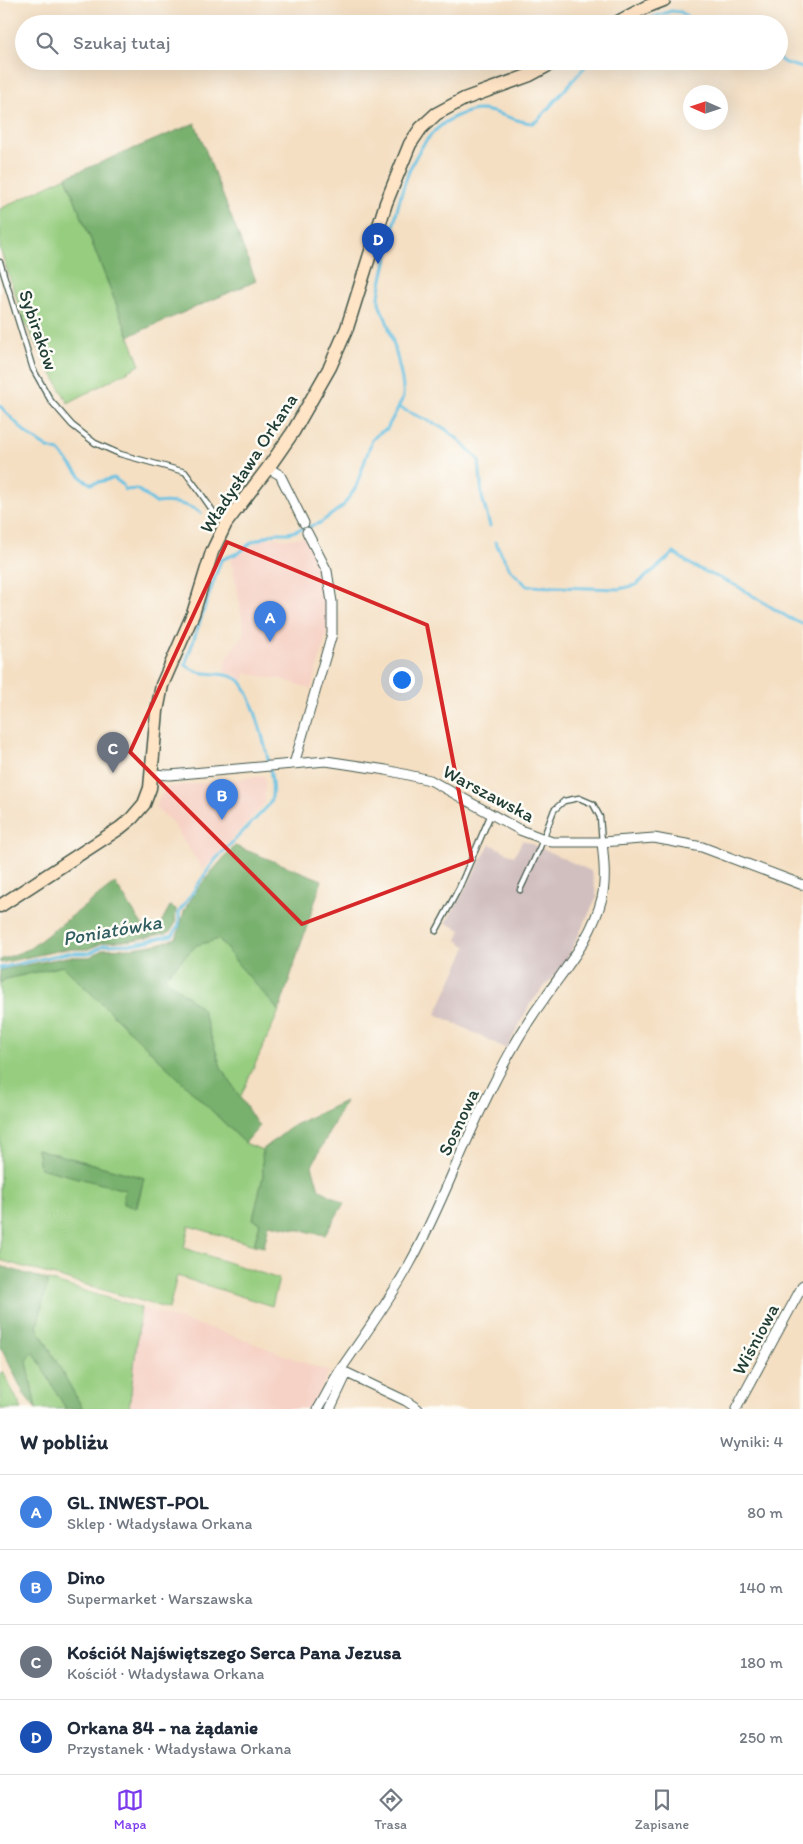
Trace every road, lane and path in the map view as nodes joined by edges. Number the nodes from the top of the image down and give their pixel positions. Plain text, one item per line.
1 (664, 0) edge
2 (630, 15) edge
3 (539, 70) edge
4 (0, 262) edge
5 (268, 468) junction
6 (226, 523) junction
7 (294, 764) junction
8 (152, 774) junction
9 (491, 814) junction
10 (543, 839) junction
11 (602, 842) junction
12 (803, 886) edge
13 (520, 890) dead end
14 (0, 906) edge
15 (436, 931) dead end
16 (803, 1285) edge
17 (343, 1372) junction
18 (318, 1409) edge
19 (330, 1409) edge
20 (418, 1409) edge
21 (736, 1409) edge

1 - 2 street
3 - 5 street, Władysława Orkana
4 - 6 lane, Sybiraków
5 - 6 street, Władysława Orkana
5 - 7 street
6 - 8 street, Władysława Orkana
7 - 8 street, Warszawska
7 - 9 street, Warszawska
8 - 14 street, Władysława Orkana
9 - 10 street, Warszawska
9 - 15 lane
10 - 11 street, Warszawska
10 - 11 lane
10 - 13 lane
11 - 12 street, Warszawska
11 - 17 street, Sosnowa
16 - 21 street, Wiśniowa
17 - 18 street, Sosnowa
17 - 19 street, Sosnowa
17 - 20 street

